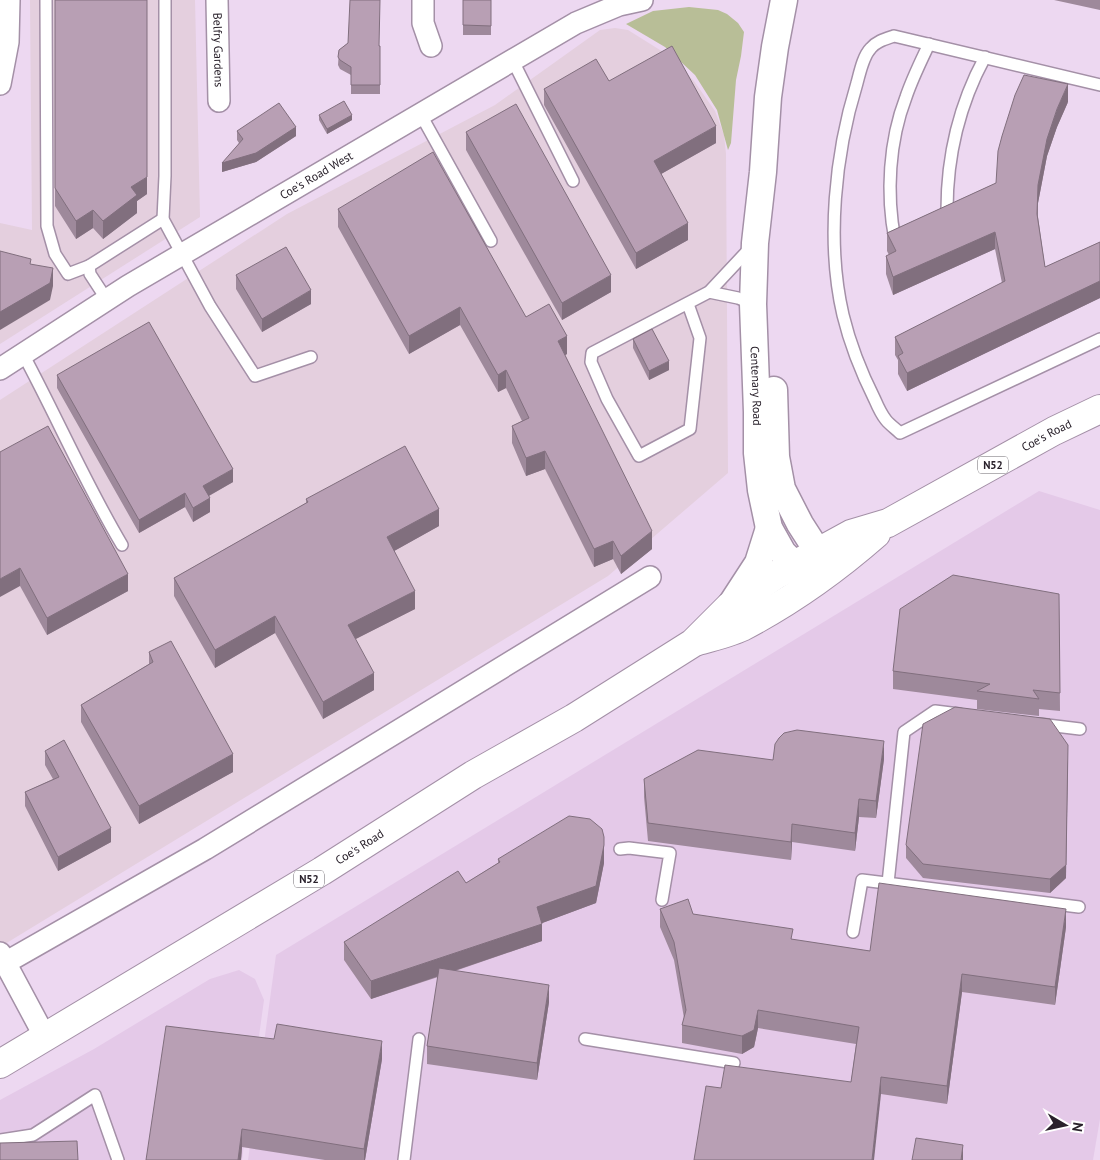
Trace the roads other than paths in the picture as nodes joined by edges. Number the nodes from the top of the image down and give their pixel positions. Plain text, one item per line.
1 (9, 0) edge
2 (46, 0) edge
3 (165, 0) edge
4 (217, 0) edge
5 (423, 0) edge
6 (642, 0) edge
7 (778, 1) edge
8 (929, 44) junction
9 (431, 46) dead end
10 (985, 57) junction
11 (513, 61) junction
12 (0, 84) edge
13 (1100, 85) edge
14 (219, 101) dead end
15 (421, 115) junction
16 (763, 172) junction
17 (573, 181) dead end
18 (947, 210) edge
19 (163, 219) junction
20 (895, 240) edge
21 (491, 241) dead end
22 (755, 243) junction
23 (183, 254) junction
24 (89, 266) junction
25 (709, 292) junction
26 (107, 300) junction
27 (688, 304) junction
28 (753, 304) junction
29 (1100, 340) edge
30 (23, 354) junction
31 (311, 357) dead end
32 (0, 369) edge
33 (1100, 409) edge
34 (769, 528) junction
35 (122, 545) dead end
36 (813, 569) junction
37 (650, 577) dead end
38 (730, 606) junction
39 (693, 643) junction
40 (974, 716) edge
41 (1032, 723) edge
42 (1080, 729) dead end
43 (620, 849) dead end
44 (888, 883) junction
45 (662, 900) dead end
46 (1079, 907) dead end
47 (853, 932) dead end
48 (3, 958) edge
49 (45, 1037) junction
50 (418, 1039) dead end
51 (585, 1039) dead end
52 (734, 1063) dead end
53 (0, 1064) edge
54 (0, 1140) edge
55 (118, 1160) edge
56 (404, 1160) edge

1 - 12 street
2 - 24 lane
3 - 19 lane
4 - 14 street, Belfry Gardens
5 - 9 street
6 - 11 street, Coe's Road West
7 - 16 street, Centenary Road
8 - 10 lane
8 - 20 lane
8 - 29 lane
10 - 13 lane
10 - 18 lane
11 - 15 street, Coe's Road West
11 - 17 lane
15 - 21 lane
15 - 23 street, Coe's Road West
16 - 22 street, Centenary Road
16 - 36 street, Centenary Road
19 - 23 lane
19 - 24 lane
22 - 25 lane
22 - 28 street, Centenary Road
23 - 26 street, Coe's Road West
23 - 31 lane
24 - 26 lane
25 - 27 lane
25 - 28 lane
26 - 30 street, Coe's Road West
27 - 27 lane
28 - 34 street, Centenary Road
30 - 32 street, Coe's Road West
30 - 35 lane
33 - 36 main road, Coe's Road / N52
34 - 36 street, Centenary Road
34 - 38 street
36 - 38 main road, Coe's Road / N52
36 - 39 main road, Coe's Road / N52
37 - 48 street
38 - 39 main road, Coe's Road / N52
39 - 49 main road, Coe's Road / N52
40 - 44 lane
41 - 42 lane
43 - 45 lane
44 - 46 lane
44 - 47 lane
48 - 49 street
49 - 53 main road, Coe's Road / N52
50 - 56 lane
51 - 52 lane
54 - 55 lane

